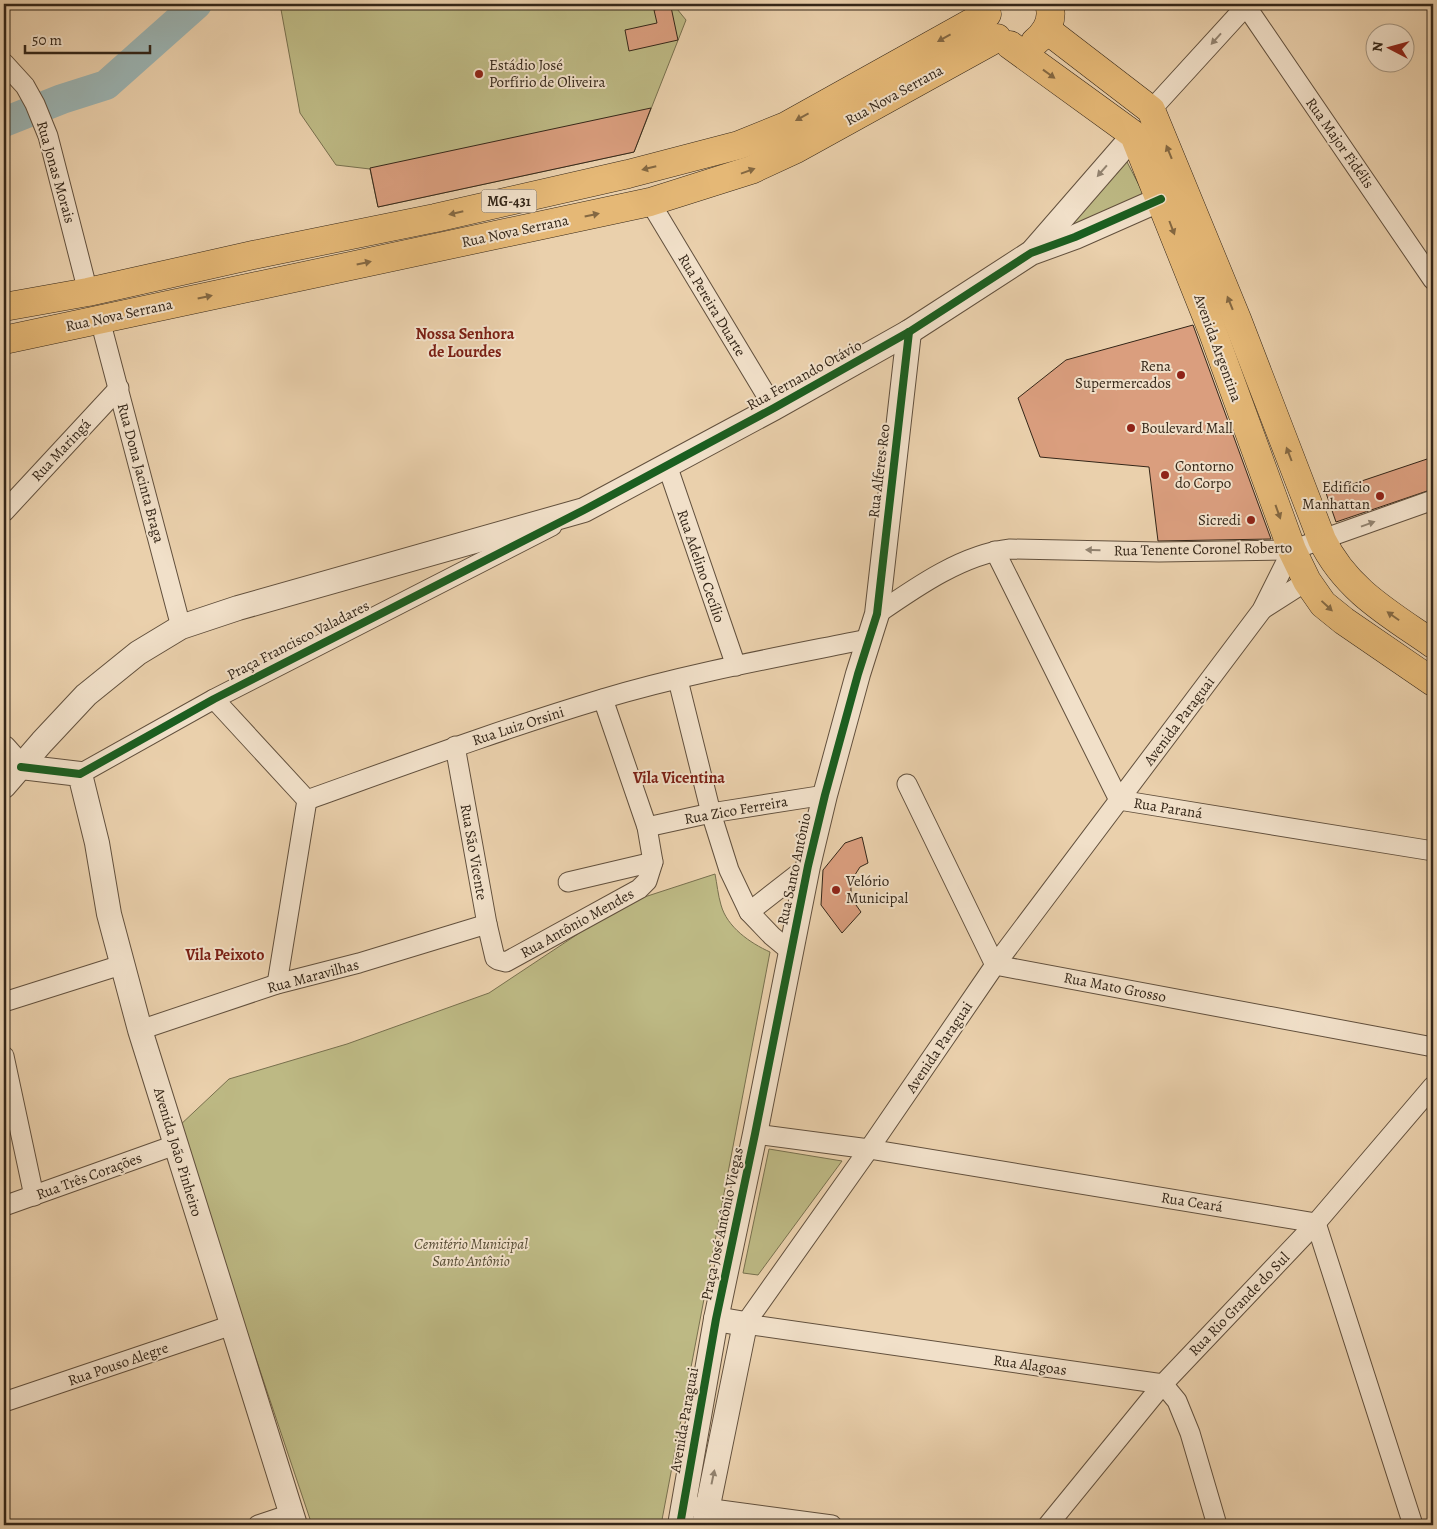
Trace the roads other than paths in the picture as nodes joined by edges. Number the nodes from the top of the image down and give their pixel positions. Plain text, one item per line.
1 (1248, 5) edge
2 (1048, 17) edge
3 (996, 25) edge
4 (4, 63) edge
5 (1151, 110) junction
6 (1134, 135) junction
7 (1161, 199) junction
8 (650, 202) junction
9 (1031, 254) junction
10 (1433, 280) edge
11 (88, 292) junction
12 (4, 307) edge
13 (100, 320) junction
14 (909, 332) junction
15 (4, 340) edge
16 (119, 388) junction
17 (774, 408) junction
18 (667, 465) junction
19 (1433, 500) edge
20 (584, 510) junction
21 (4, 512) edge
22 (1322, 540) junction
23 (1292, 550) junction
24 (995, 551) junction
25 (1307, 581) junction
26 (1262, 610) junction
27 (878, 614) junction
28 (181, 627) junction
29 (868, 639) junction
30 (1433, 644) edge
31 (736, 666) junction
32 (678, 680) junction
33 (1433, 682) edge
34 (214, 698) junction
35 (603, 699) junction
36 (455, 746) junction
37 (4, 748) edge
38 (21, 767) junction
39 (80, 774) junction
40 (907, 784) dead end
41 (4, 786) edge
42 (825, 795) junction
43 (307, 800) junction
44 (1119, 800) junction
45 (711, 813) junction
46 (647, 827) junction
47 (1433, 851) edge
48 (653, 862) junction
49 (808, 866) junction
50 (568, 882) dead end
51 (749, 912) junction
52 (486, 924) junction
53 (790, 951) junction
54 (495, 958) joint
55 (121, 965) junction
56 (994, 965) junction
57 (278, 984) junction
58 (4, 1002) edge
59 (140, 1030) junction
60 (1433, 1047) edge
61 (4, 1056) edge
62 (1433, 1086) edge
63 (755, 1134) junction
64 (175, 1145) junction
65 (869, 1150) junction
66 (34, 1196) junction
67 (4, 1206) edge
68 (1316, 1223) junction
69 (716, 1319) junction
70 (745, 1324) junction
71 (232, 1325) junction
72 (1163, 1384) junction
73 (4, 1402) edge
74 (682, 1515) edge
75 (705, 1516) edge
76 (293, 1520) edge
77 (258, 1525) edge
78 (828, 1525) edge
79 (832, 1525) edge
80 (1048, 1525) edge
81 (1217, 1525) edge
82 (1413, 1525) edge

1 -> 5 street
1 - 10 street, Rua Major Fidélis
2 - 3 main road
2 - 5 main road
3 -> 6 main road
8 -> 3 main road, Rua Nova Serrana
3 -> 11 main road, Rua Nova Serrana / MG-431
4 - 11 street, Rua Jonas Morais
22 -> 5 main road, Avenida Argentina
6 - 7 main road, Avenida Argentina
6 -> 9 street
7 - 9 street
7 -> 23 main road, Avenida Argentina
13 -> 8 main road, Rua Nova Serrana
8 - 17 street, Rua Pereira Duarte
9 - 14 street, Rua Fernando Otávio
11 - 12 main road, Rua Nova Serrana / MG-431
13 - 15 main road, Rua Nova Serrana
13 - 16 street, Rua Dona Jacinta Braga
14 - 17 street, Rua Fernando Otávio
14 - 27 street, Rua Alferes Reo
16 - 21 street, Rua Maringá
16 - 28 street, Rua Dona Jacinta Braga
17 - 18 street, Rua Fernando Otávio
18 - 20 street, Rua Fernando Otávio
18 - 31 street, Rua Adelino Cecílio
22 -> 19 street, Rua Tenente Coronel Roberto
20 - 28 street
20 - 34 street, Praça Francisco Valadares
22 - 23 street, Rua Tenente Coronel Roberto
30 -> 22 main road, Avenida Argentina
23 -> 24 street, Rua Tenente Coronel Roberto
23 - 25 main road, Avenida Argentina
23 - 26 street, Avenida Paraguai
24 - 27 street
24 - 44 street, Rua Paraná
25 - 26 street, Avenida Paraguai
25 -> 33 main road, Avenida Argentina
26 - 44 street, Avenida Paraguai
27 - 29 street, Rua Santo Antônio
28 - 38 street
29 - 31 street, Rua Luiz Orsini
29 - 42 street, Rua Santo Antônio
31 - 32 street, Rua Luiz Orsini
32 - 35 street, Rua Luiz Orsini
32 - 45 street
34 - 39 street, Praça Francisco Valadares
34 - 43 street
35 - 36 street, Rua Luiz Orsini
35 - 46 street
36 - 43 street, Rua Luiz Orsini
36 - 52 street, Rua São Vicente
37 - 38 street
38 - 39 street
38 - 41 street
39 - 55 street, Avenida João Pinheiro
40 - 56 street
42 - 45 street, Rua Zico Ferreira
42 - 49 street, Rua Santo Antônio
43 - 57 street
44 - 47 street, Rua Paraná
44 - 56 street, Avenida Paraguai
45 - 46 street, Rua Zico Ferreira
45 - 51 street
46 - 48 street
48 - 50 street
48 - 54 street, Rua Antônio Mendes
49 - 51 street
49 - 53 street, Rua Santo Antônio
51 - 53 street
52 - 54 street, Rua São Vicente
52 - 57 street, Rua Maravilhas
53 - 63 street, Rua Santo Antônio
55 - 58 street
55 - 59 street, Avenida João Pinheiro
56 - 60 street, Rua Mato Grosso
56 - 65 street, Avenida Paraguai
57 - 59 street, Rua Maravilhas
59 - 64 street, Avenida João Pinheiro
61 - 66 street
62 - 68 street, Rua Rio Grande do Sul
63 - 65 street, Rua Ceará
63 - 69 street, Praça José Antônio Viegas
64 - 66 street, Rua Três Corações
64 - 71 street, Avenida João Pinheiro
65 - 68 street, Rua Ceará
65 - 70 street, Avenida Paraguai
66 - 67 street, Rua Três Corações
68 - 72 street, Rua Rio Grande do Sul
68 - 82 street
69 - 70 street, Praça José Antônio Viegas
69 - 74 street, Avenida Paraguai
70 - 72 street, Rua Alagoas
75 -> 70 street, Avenida Paraguai
71 - 73 street, Rua Pouso Alegre
71 - 76 street, Avenida João Pinheiro
72 - 80 street, Rua Rio Grande do Sul
72 - 81 street
74 - 75 street
75 - 78 street
76 - 77 street
78 - 79 street

